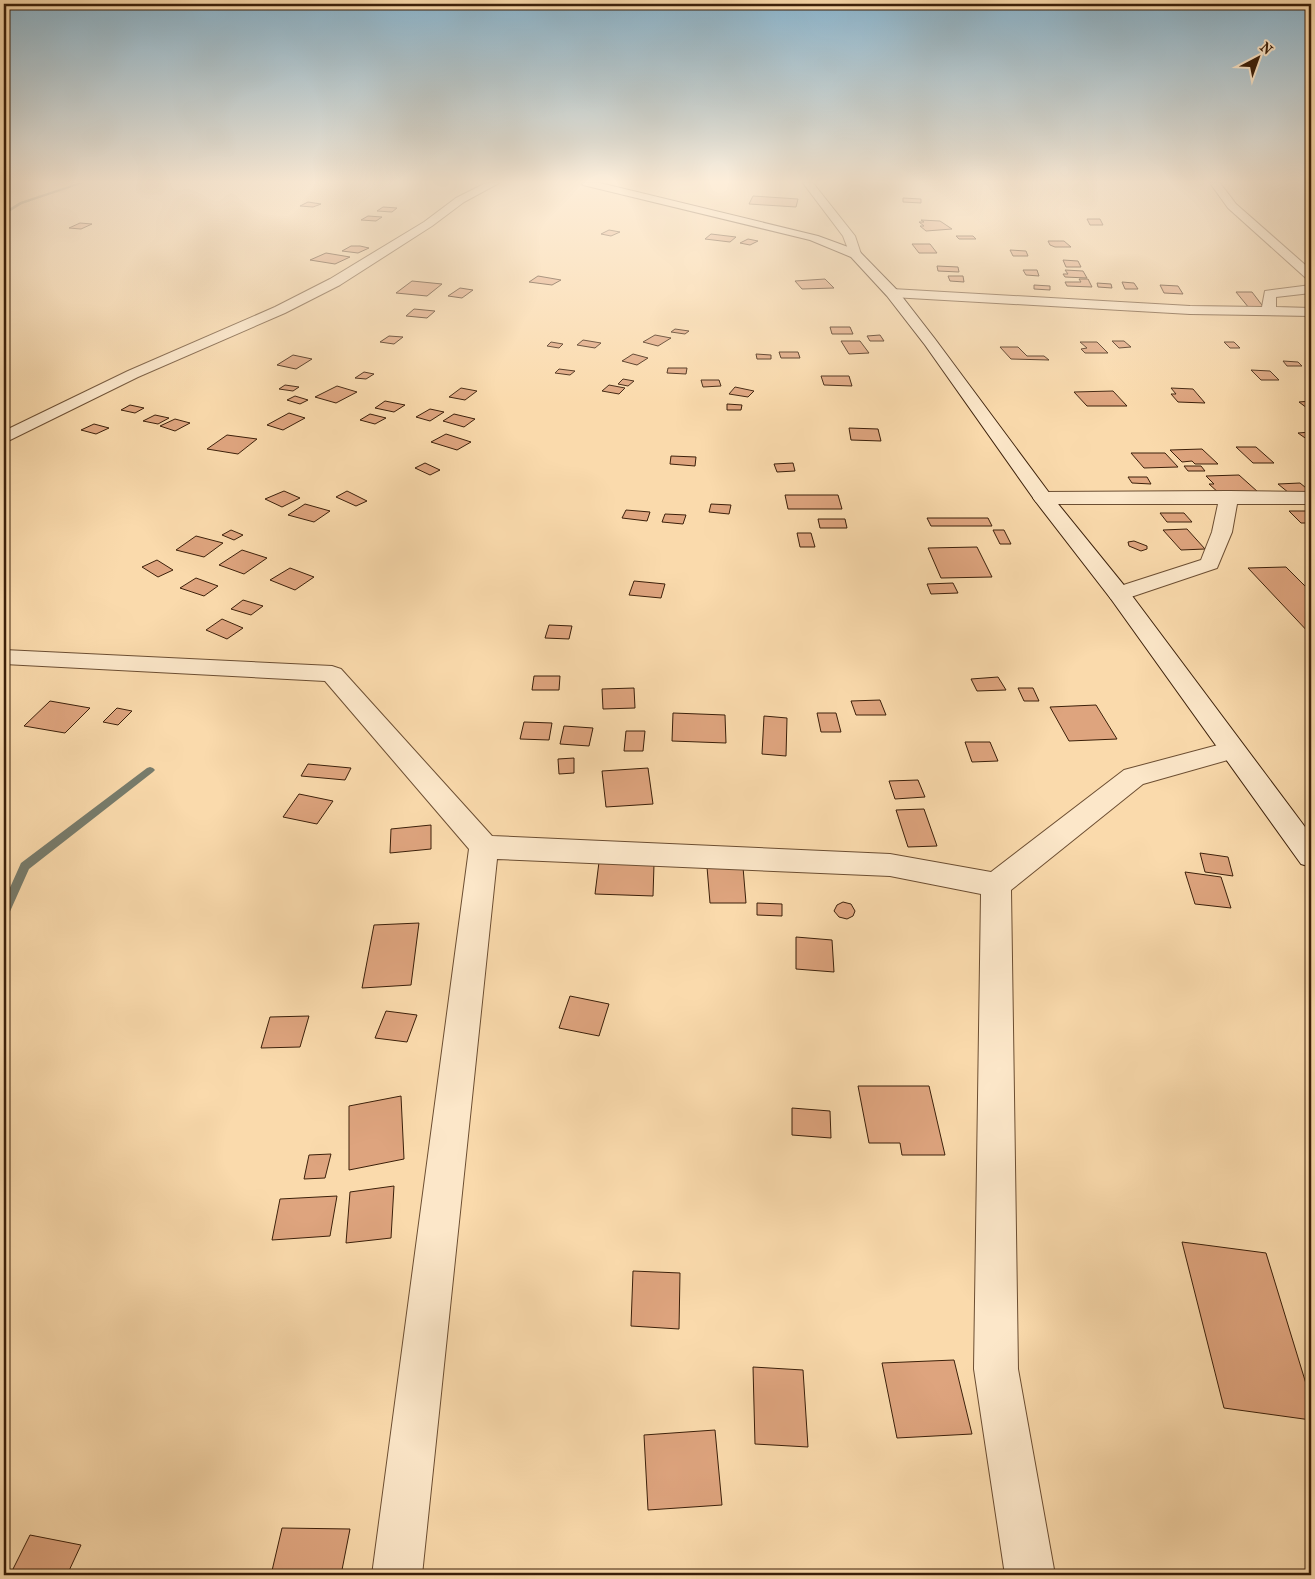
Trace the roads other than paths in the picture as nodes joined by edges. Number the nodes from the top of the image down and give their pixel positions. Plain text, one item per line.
1 (376, 257) edge
2 (858, 257) edge
3 (1285, 257) edge
4 (1311, 282) edge
5 (892, 293) junction
6 (1269, 311) junction
7 (1311, 312) edge
8 (4, 438) edge
9 (1229, 497) junction
10 (1043, 498) junction
11 (1311, 498) edge
12 (1118, 594) junction
13 (4, 657) edge
14 (1233, 750) junction
15 (484, 848) junction
16 (1311, 856) edge
17 (996, 885) junction
18 (397, 1575) edge
19 (1030, 1575) edge

1 - 8 street
2 - 5 street
3 - 4 street
4 - 6 street
5 - 6 street
5 - 10 street
6 - 7 street
9 - 10 street
9 - 11 street
9 - 12 street
10 - 12 street
12 - 14 street
13 - 15 street
14 - 16 street
14 - 17 street
15 - 17 street
15 - 18 street
17 - 19 street

